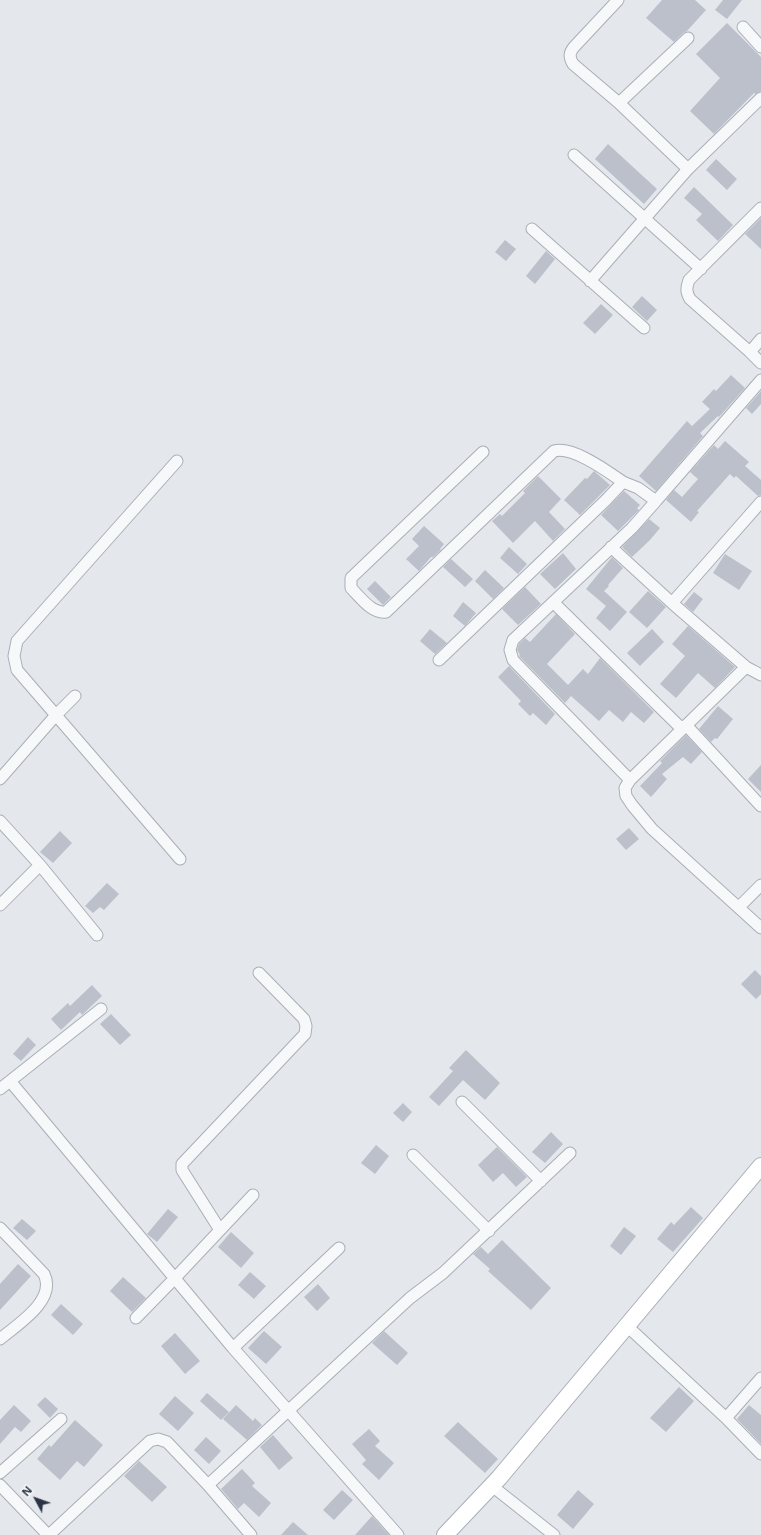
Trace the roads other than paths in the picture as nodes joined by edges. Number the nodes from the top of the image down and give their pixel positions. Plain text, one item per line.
1 (618, 0) edge
2 (743, 27) dead end
3 (688, 38) dead end
4 (761, 47) edge
5 (761, 98) edge
6 (619, 103) junction
7 (574, 155) dead end
8 (688, 169) junction
9 (761, 208) edge
10 (645, 219) junction
11 (532, 229) dead end
12 (701, 269) junction
13 (590, 281) junction
14 (644, 328) dead end
15 (761, 340) edge
16 (750, 352) junction
17 (761, 363) edge
18 (761, 380) edge
19 (483, 452) dead end
20 (177, 461) dead end
21 (623, 482) junction
22 (656, 501) junction
23 (761, 502) edge
24 (611, 547) junction
25 (553, 602) junction
26 (672, 603) junction
27 (439, 660) dead end
28 (746, 667) junction
29 (761, 675) edge
30 (75, 696) dead end
31 (56, 715) junction
32 (684, 727) junction
33 (0, 779) edge
34 (630, 780) junction
35 (761, 806) edge
36 (0, 821) edge
37 (180, 859) dead end
38 (40, 865) junction
39 (761, 885) edge
40 (0, 905) edge
41 (739, 907) junction
42 (761, 928) edge
43 (97, 935) dead end
44 (259, 973) dead end
45 (101, 1010) dead end
46 (10, 1081) junction
47 (0, 1089) edge
48 (462, 1102) dead end
49 (570, 1153) dead end
50 (413, 1155) dead end
51 (760, 1168) edge
52 (541, 1181) junction
53 (253, 1195) dead end
54 (0, 1228) edge
55 (220, 1230) junction
56 (489, 1231) junction
57 (339, 1248) dead end
58 (175, 1278) junction
59 (136, 1318) dead end
60 (628, 1326) junction
61 (0, 1339) edge
62 (234, 1348) junction
63 (761, 1378) edge
64 (288, 1411) junction
65 (726, 1418) junction
66 (61, 1419) dead end
67 (761, 1454) edge
68 (0, 1473) edge
69 (0, 1485) edge
70 (208, 1485) junction
71 (492, 1486) junction
72 (48, 1535) edge
73 (251, 1535) edge
74 (398, 1535) edge
75 (445, 1535) edge
76 (554, 1535) edge

1 - 6 street
2 - 4 street
3 - 6 street
5 - 8 street
6 - 8 street
7 - 10 street
8 - 10 street
9 - 12 street
10 - 12 street
10 - 13 street
11 - 13 street
12 - 16 street
13 - 14 street
15 - 16 street
16 - 17 street
18 - 22 street
19 - 21 street
20 - 31 street
21 - 22 street
21 - 27 street
22 - 24 street
23 - 26 street
24 - 25 street
24 - 26 street
25 - 32 street
25 - 34 street
26 - 28 street
28 - 29 street
28 - 32 street
30 - 31 street
31 - 33 street
31 - 37 street
32 - 34 street
32 - 35 street
34 - 41 street
36 - 38 street
38 - 40 street
38 - 43 street
39 - 41 street
41 - 42 street
44 - 55 street
45 - 46 street
46 - 47 street
46 - 58 street
48 - 52 street
49 - 52 street
50 - 56 street
51 - 60 main road
52 - 56 street
53 - 55 street
54 - 61 street
55 - 58 street
56 - 64 street
57 - 62 street
58 - 59 street
58 - 62 street
60 - 65 street
60 - 71 main road
62 - 64 street
63 - 65 street
64 - 70 street
64 - 74 street
65 - 67 street
66 - 68 street
69 - 72 street
70 - 72 street
70 - 73 street
71 - 75 main road
71 - 76 street

